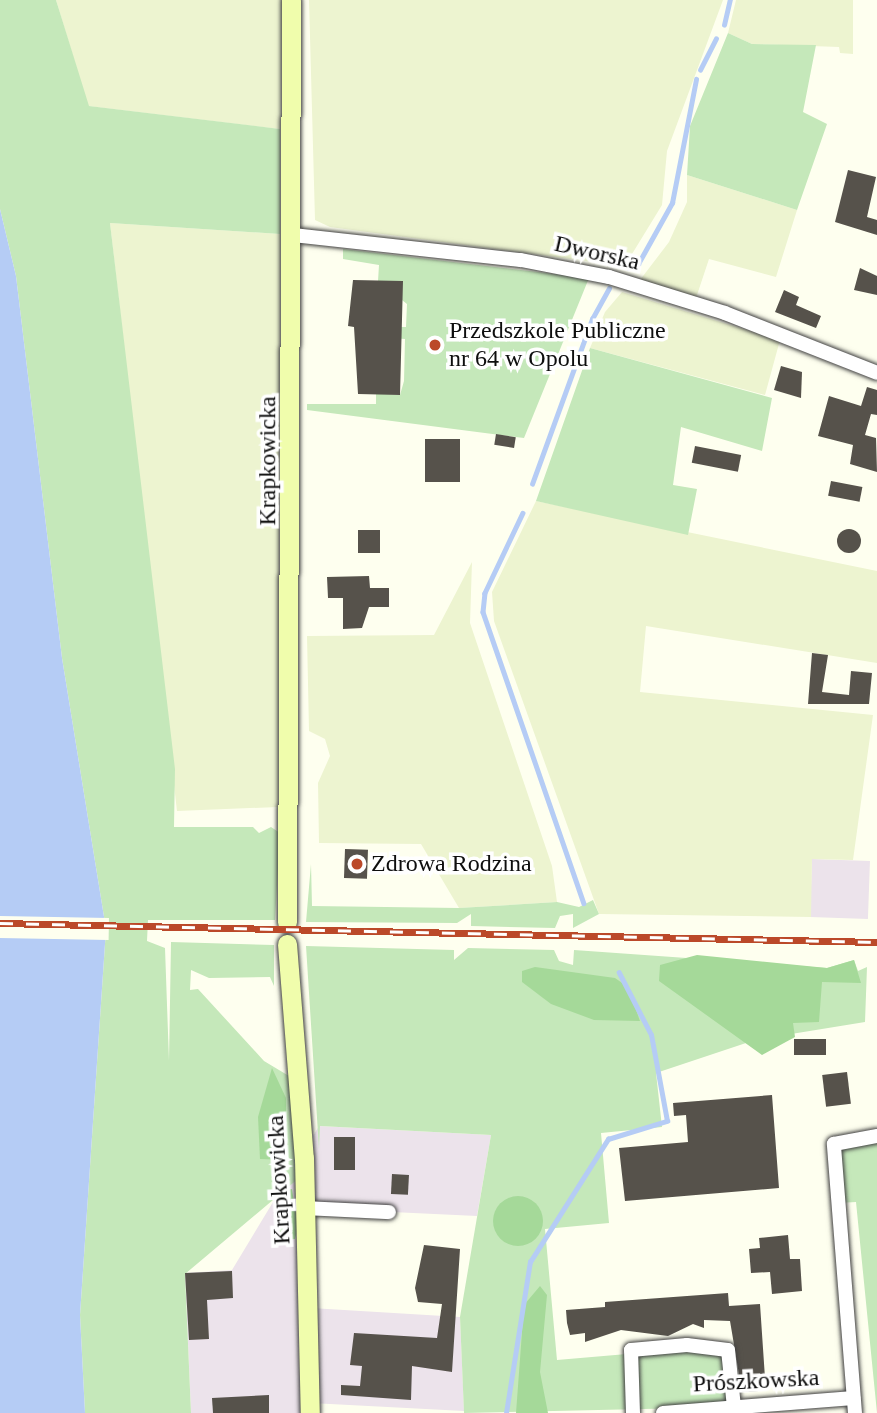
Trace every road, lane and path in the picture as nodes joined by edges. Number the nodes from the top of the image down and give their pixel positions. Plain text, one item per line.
1 (291, 0) edge
2 (293, 235) junction
3 (877, 373) edge
4 (287, 922) dead end
5 (287, 944) dead end
6 (877, 1136) edge
7 (306, 1208) junction
8 (389, 1212) dead end
9 (853, 1398) junction
10 (734, 1407) junction
11 (310, 1413) edge
12 (633, 1413) edge
13 (663, 1413) edge
14 (855, 1413) edge

1 - 2 street, Krapkowicka
2 - 3 street, Dworska
2 - 4 street, Krapkowicka
5 - 7 street, Krapkowicka
6 - 9 street
7 - 8 street
7 - 11 street, Krapkowicka
9 - 10 street, Prószkowska
9 - 14 street
10 - 12 street
10 - 13 street, Prószkowska

